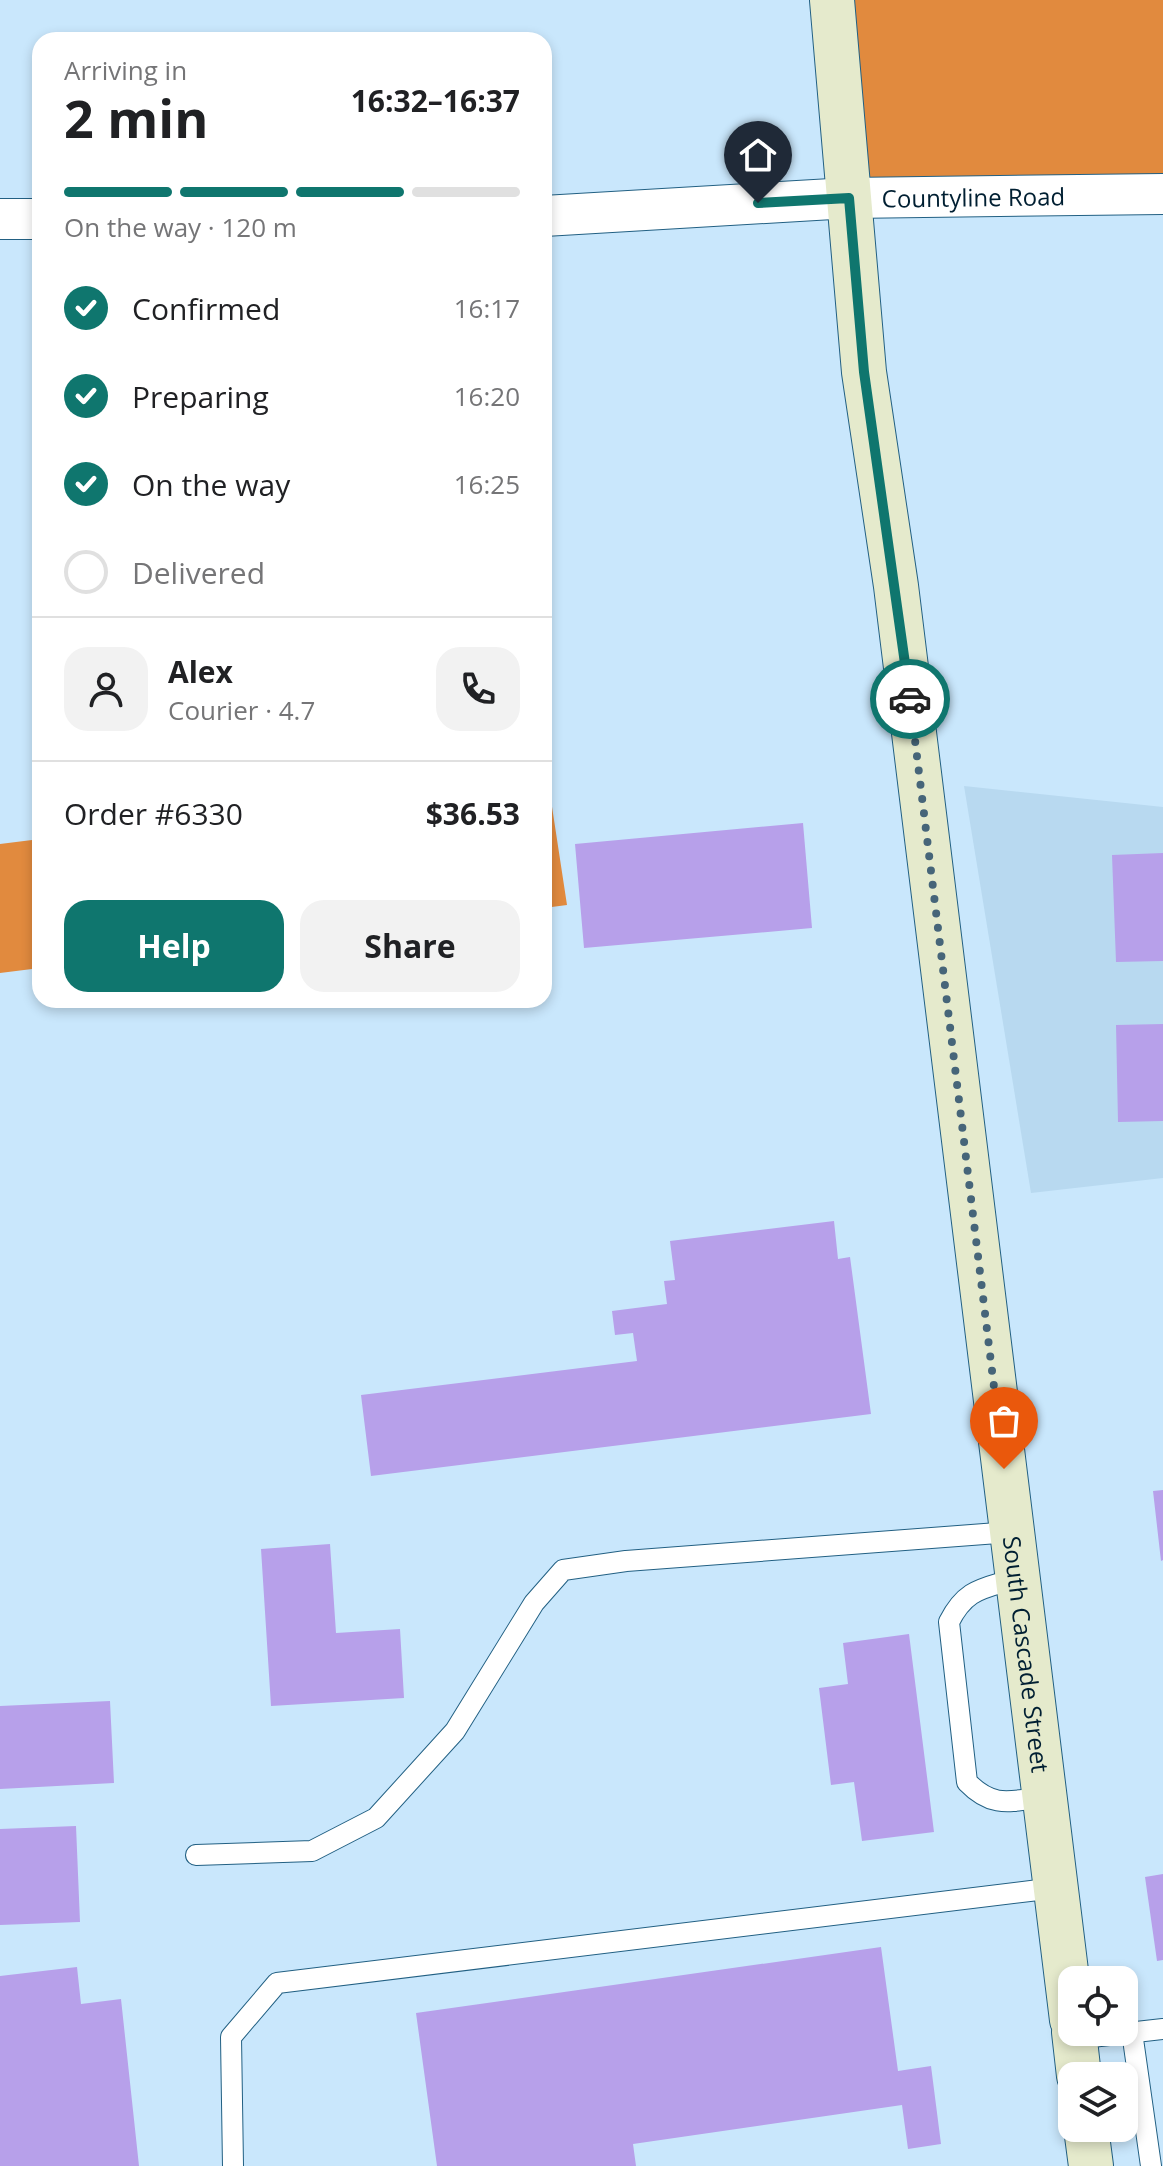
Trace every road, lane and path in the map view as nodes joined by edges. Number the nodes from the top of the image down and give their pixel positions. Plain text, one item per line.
1 (832, 0) edge
2 (1163, 194) edge
3 (849, 198) junction
4 (552, 216) edge
5 (0, 219) edge
6 (32, 219) edge
7 (1011, 1532) junction
8 (1017, 1578) junction
9 (1044, 1797) junction
10 (196, 1855) dead end
11 (1055, 1888) junction
12 (1065, 1966) edge
13 (1163, 2029) edge
14 (1138, 2031) edge
15 (1134, 2046) edge
16 (1088, 2142) edge
17 (233, 2166) edge
18 (1091, 2166) edge
19 (1151, 2166) edge

1 - 3 street, South Cascade Street
2 - 3 street, Countyline Road
3 - 4 street, Countyline Road
3 - 7 street, South Cascade Street
5 - 6 street
7 - 8 street, South Cascade Street
7 - 10 lane
8 - 9 street, South Cascade Street
8 - 9 lane
9 - 11 street, South Cascade Street
11 - 12 street, South Cascade Street
11 - 17 lane
13 - 14 lane
15 - 19 lane
16 - 18 street

